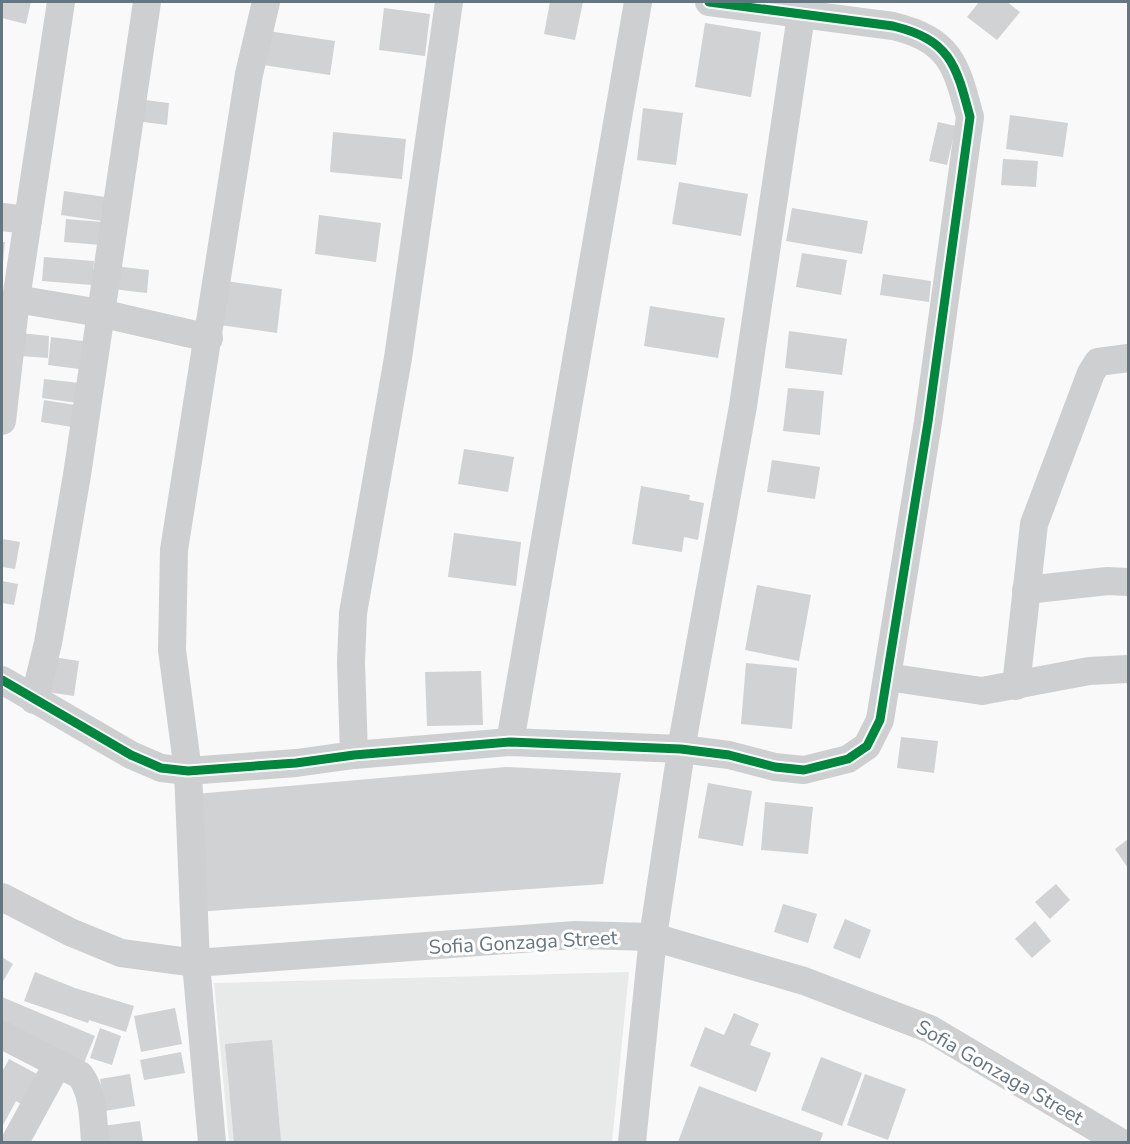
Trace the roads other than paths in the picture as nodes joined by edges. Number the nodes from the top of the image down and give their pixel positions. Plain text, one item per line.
1 (61, 2) edge
2 (147, 2) edge
3 (266, 2) edge
4 (449, 2) edge
5 (638, 2) edge
6 (709, 2) edge
7 (801, 8) edge
8 (15, 219) edge
9 (16, 299) junction
10 (100, 313) junction
11 (208, 338) junction
12 (7, 340) edge
13 (1128, 358) edge
14 (2, 421) edge
15 (1128, 582) edge
16 (1026, 590) junction
17 (1128, 669) edge
18 (888, 677) junction
19 (2, 680) edge
20 (1016, 686) junction
21 (34, 700) junction
22 (510, 742) junction
23 (681, 749) junction
24 (354, 755) junction
25 (188, 771) junction
26 (2, 897) edge
27 (653, 937) junction
28 (196, 963) junction
29 (2, 1035) edge
30 (69, 1069) junction
31 (15, 1143) edge
32 (94, 1143) edge
33 (212, 1143) edge
34 (632, 1143) edge
35 (1120, 1143) edge

1 - 8 street
2 - 10 street
3 - 11 street
4 - 24 street
5 - 22 street
6 - 7 street
7 - 18 street
7 - 23 street
8 - 9 street
9 - 10 street
9 - 12 street
10 - 11 street
10 - 21 street
11 - 25 street
12 - 14 street
13 - 16 street
15 - 16 street
16 - 20 street
17 - 20 street
18 - 20 street
18 - 23 street
19 - 21 street
21 - 25 street
22 - 23 street
22 - 24 street
23 - 27 street
24 - 25 street
25 - 28 street
26 - 28 street, Sofia Gonzaga Street
27 - 28 street, Sofia Gonzaga Street
27 - 34 street
27 - 35 street, Sofia Gonzaga Street
28 - 33 street
29 - 30 street
30 - 31 street
30 - 32 street

